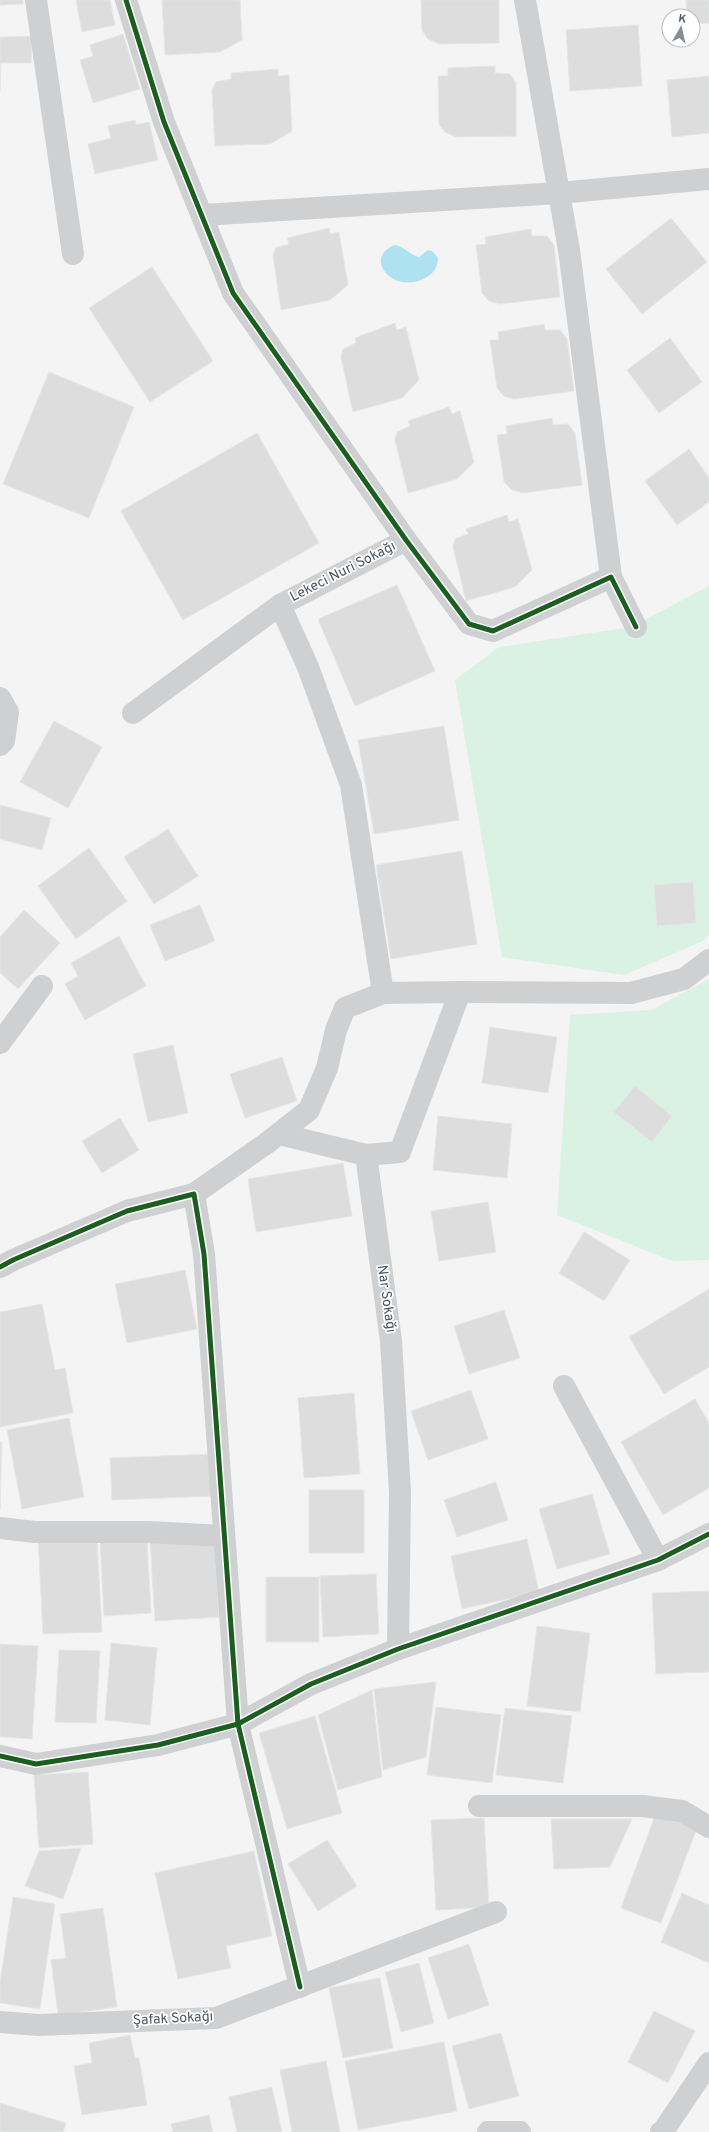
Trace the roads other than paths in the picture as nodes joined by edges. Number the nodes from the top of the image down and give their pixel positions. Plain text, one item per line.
1 (36, 0) edge
2 (126, 0) edge
3 (525, 0) edge
4 (709, 179) edge
5 (559, 194) junction
6 (202, 215) junction
7 (73, 254) dead end
8 (406, 540) junction
9 (611, 578) junction
10 (280, 605) junction
11 (636, 627) dead end
12 (0, 698) edge
13 (133, 713) dead end
14 (0, 745) edge
15 (709, 960) edge
16 (42, 986) dead end
17 (460, 992) junction
18 (383, 993) junction
19 (0, 1043) edge
20 (279, 1134) junction
21 (366, 1155) junction
22 (194, 1194) junction
23 (0, 1268) edge
24 (564, 1386) dead end
25 (0, 1528) edge
26 (709, 1534) edge
27 (224, 1536) junction
28 (658, 1560) junction
29 (398, 1649) junction
30 (238, 1724) junction
31 (0, 1756) edge
32 (479, 1806) dead end
33 (709, 1826) edge
34 (496, 1912) dead end
35 (300, 1987) junction
36 (0, 2022) edge
37 (709, 2063) edge
38 (488, 2132) edge
39 (520, 2132) edge
40 (661, 2132) edge

1 - 7 street
2 - 6 street
3 - 5 street
4 - 5 street
5 - 6 street
5 - 9 street
6 - 8 street
8 - 9 street
8 - 10 street, Lekeci Nuri Sokağı
9 - 11 street
10 - 13 street, Lekeci Nuri Sokağı
10 - 18 street
12 - 14 street
15 - 17 street
16 - 19 street
17 - 18 street
17 - 21 street
18 - 20 street
20 - 21 street
20 - 22 street
21 - 29 street, Nar Sokağı
22 - 23 street
22 - 27 street
24 - 28 street
25 - 27 street
26 - 28 street
27 - 30 street
28 - 29 street
29 - 30 street
30 - 31 street
30 - 35 street
32 - 33 street
34 - 35 street, Şafak Sokağı
35 - 36 street, Şafak Sokağı
37 - 40 street
38 - 39 street

